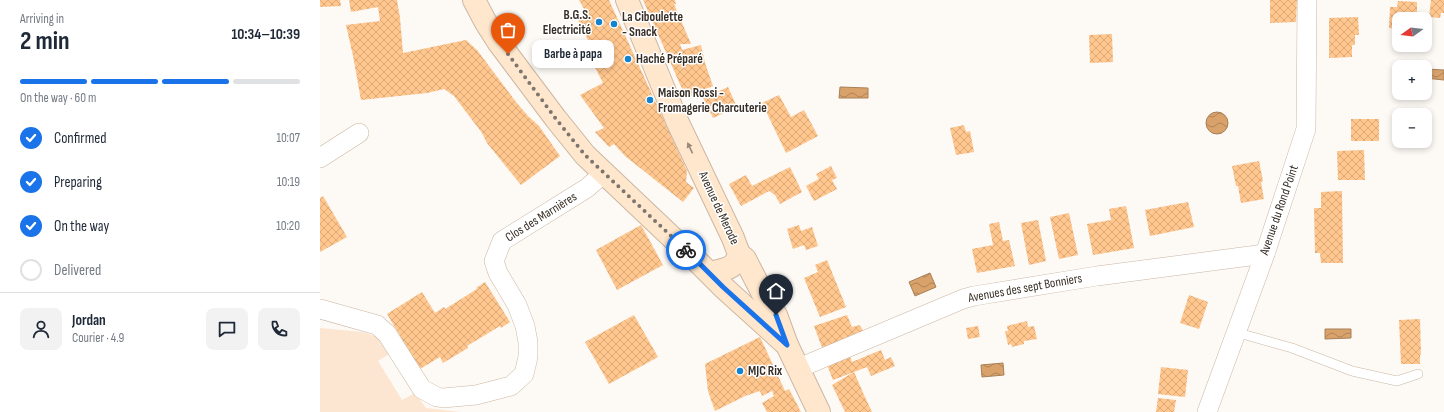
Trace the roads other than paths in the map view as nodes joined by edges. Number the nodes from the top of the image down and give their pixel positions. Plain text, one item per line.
1 (474, 0) edge
2 (626, 0) edge
3 (1307, 0) edge
4 (359, 133) dead end
5 (320, 158) edge
6 (604, 173) junction
7 (739, 254) junction
8 (1265, 254) junction
9 (710, 273) junction
10 (320, 308) edge
11 (1235, 332) junction
12 (787, 345) junction
13 (799, 368) junction
14 (1418, 374) dead end
15 (819, 412) edge
16 (1207, 412) edge

1 - 6 street
7 -> 2 street, Avenue de Merode
3 - 8 street, Avenue du Rond Point
4 - 5 street
6 - 9 street
6 - 10 street, Clos des Marnières
7 - 9 street
7 - 12 street, Avenue de Merode
8 - 11 street, Avenue du Rond Point
8 - 13 street, Avenues des sept Bonniers
9 - 12 street
11 - 14 lane
11 - 16 street, Avenue du Rond Point
12 - 13 street, Avenue de Merode
13 - 15 street, Avenue de Merode

